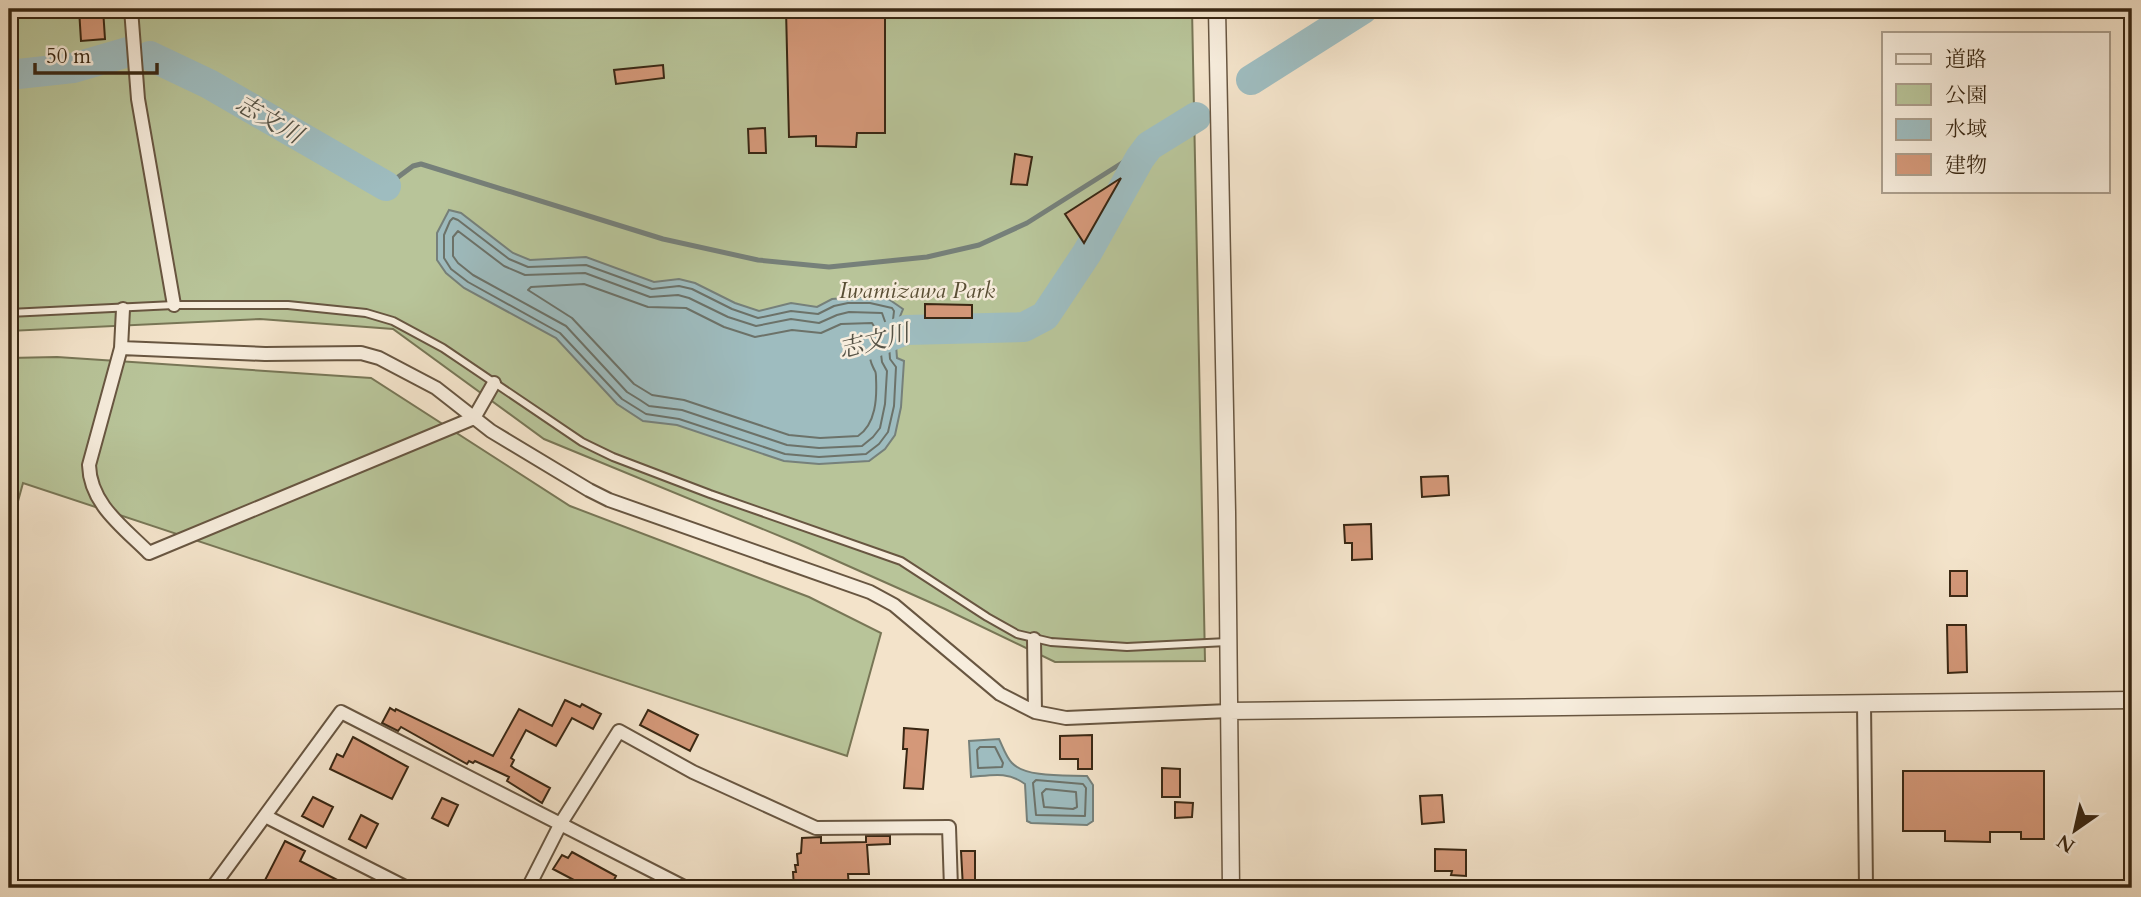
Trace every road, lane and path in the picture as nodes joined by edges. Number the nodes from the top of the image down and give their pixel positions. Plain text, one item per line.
1 (131, 9) edge
2 (1217, 9) edge
3 (174, 305) junction
4 (123, 309) junction
5 (9, 313) edge
6 (121, 348) junction
7 (494, 383) junction
8 (474, 418) junction
9 (1034, 639) junction
10 (1229, 642) junction
11 (2132, 700) edge
12 (1864, 703) junction
13 (1229, 711) junction
14 (1035, 712) junction
15 (265, 816) junction
16 (561, 822) junction
17 (212, 888) edge
18 (407, 888) edge
19 (528, 888) edge
20 (687, 888) edge
21 (951, 888) edge
22 (1231, 888) edge
23 (1866, 888) edge

1 - 3 street
2 - 10 street
3 - 4 lane
3 - 7 lane
4 - 5 lane
4 - 6 street
6 - 8 street
6 - 8 street
7 - 8 street
7 - 9 lane
8 - 14 street
9 - 10 lane
9 - 14 street
10 - 13 street
11 - 12 street
12 - 13 street
12 - 23 street
13 - 14 street
13 - 22 street
15 - 16 street
15 - 17 street
15 - 18 street
16 - 19 street
16 - 20 street
16 - 21 street

